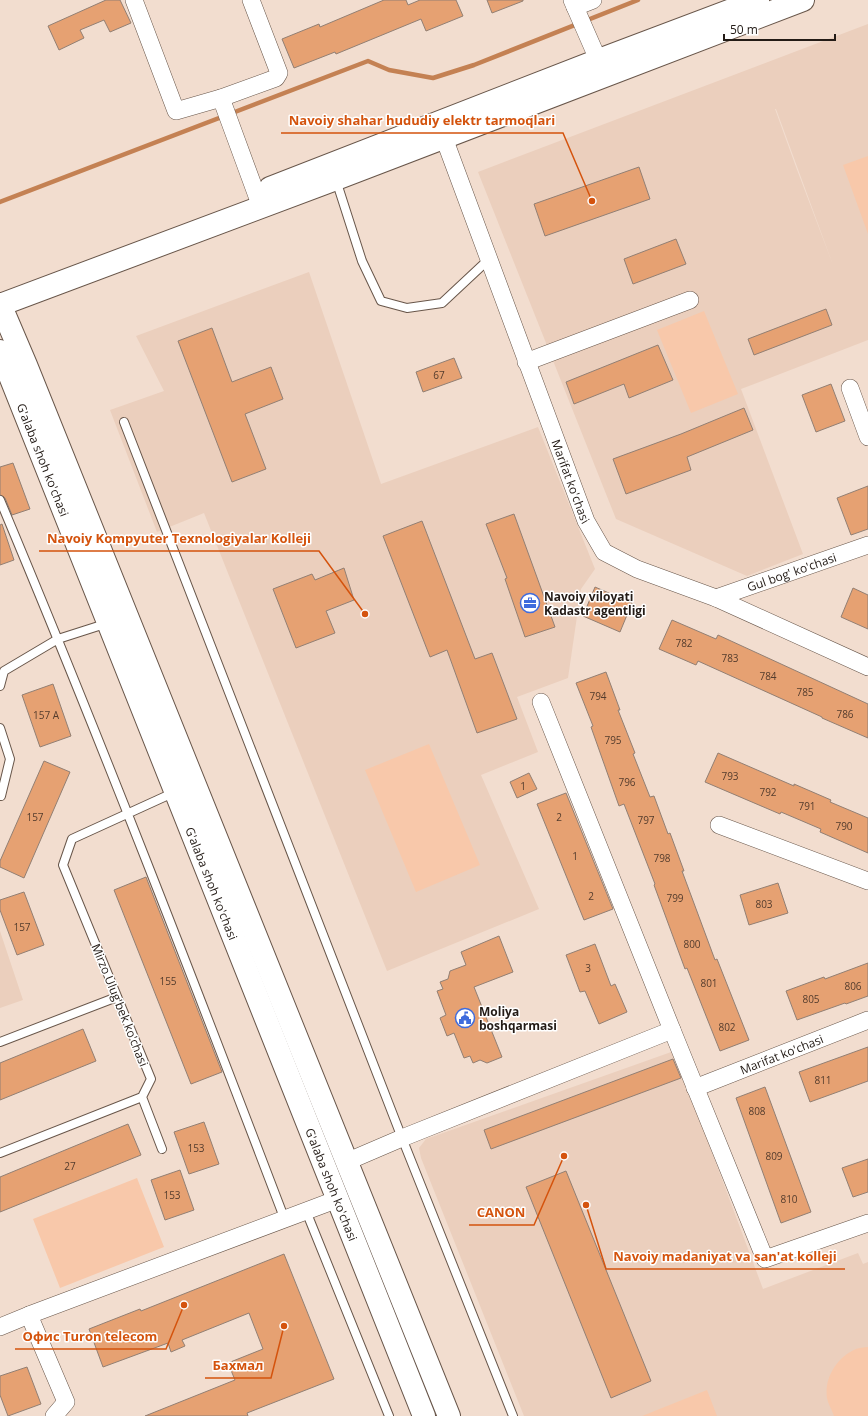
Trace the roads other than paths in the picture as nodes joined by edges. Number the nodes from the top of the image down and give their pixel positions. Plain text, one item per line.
1 (134, 0) edge
2 (250, 0) edge
3 (593, 0) edge
4 (758, 0) edge
5 (803, 0) edge
6 (573, 3) edge
7 (602, 68) junction
8 (221, 98) junction
9 (444, 138) junction
10 (336, 179) junction
11 (259, 200) junction
12 (488, 260) junction
13 (0, 289) edge
14 (690, 300) dead end
15 (0, 305) edge
16 (0, 351) edge
17 (526, 362) junction
18 (850, 388) dead end
19 (124, 422) dead end
20 (868, 437) edge
21 (0, 500) edge
22 (868, 545) edge
23 (716, 598) junction
24 (109, 623) junction
25 (58, 639) junction
26 (868, 667) edge
27 (0, 686) edge
28 (541, 702) dead end
29 (0, 728) edge
30 (176, 791) junction
31 (1, 796) dead end
32 (127, 813) junction
33 (719, 826) dead end
34 (868, 881) edge
35 (117, 997) junction
36 (868, 1020) edge
37 (672, 1030) junction
38 (0, 1042) edge
39 (695, 1088) junction
40 (142, 1096) junction
41 (402, 1138) junction
42 (162, 1149) dead end
43 (0, 1153) edge
44 (346, 1162) junction
45 (338, 1199) junction
46 (306, 1211) junction
47 (285, 1220) junction
48 (868, 1223) edge
49 (29, 1315) junction
50 (0, 1327) edge
51 (54, 1416) edge
52 (389, 1416) edge
53 (424, 1416) edge
54 (449, 1416) edge
55 (513, 1416) edge

1 - 8 street
2 - 8 street
3 - 6 street
4 - 7 main road
5 - 7 main road
6 - 7 street
7 - 9 main road
7 - 11 main road
8 - 11 street
9 - 10 main road
9 - 12 street, Marifat ko'chasi
10 - 11 main road
10 - 12 lane
11 - 13 main road
11 - 15 main road
12 - 17 street, Marifat ko'chasi
14 - 17 street
15 - 44 main road, G'alaba shoh ko'chasi
16 - 24 main road, G'alaba shoh ko'chasi
17 - 23 street, Marifat ko'chasi
18 - 20 street
19 - 41 lane
21 - 25 lane
22 - 23 street, Gul bog' ko'chasi
23 - 26 street, Marifat ko'chasi
24 - 25 lane
24 - 30 main road, G'alaba shoh ko'chasi
25 - 27 lane
25 - 32 lane
28 - 37 street
29 - 31 lane
30 - 32 lane
30 - 45 main road, G'alaba shoh ko'chasi
32 - 35 lane, Mirzo Ulug'bek ko'chasi
32 - 47 lane
33 - 34 street
35 - 38 lane
35 - 40 lane, Mirzo Ulug'bek ko'chasi
36 - 39 street, Marifat ko'chasi
37 - 39 street
37 - 41 street
39 - 48 street
40 - 42 lane
40 - 43 lane
41 - 44 street
41 - 55 lane
44 - 54 main road, G'alaba shoh ko'chasi
45 - 46 street
45 - 53 main road, G'alaba shoh ko'chasi
46 - 47 street
46 - 52 lane
47 - 49 street
49 - 50 street
49 - 51 street

